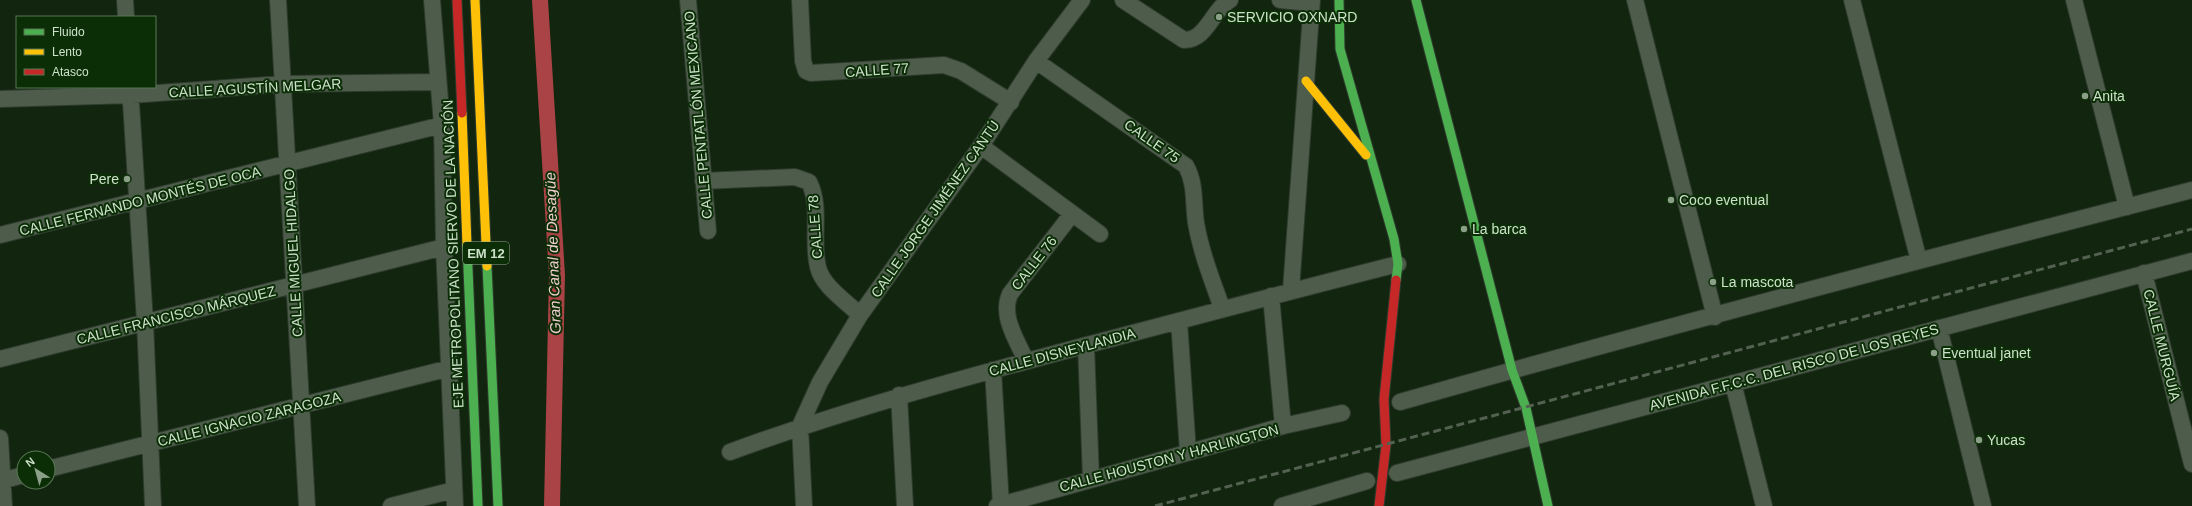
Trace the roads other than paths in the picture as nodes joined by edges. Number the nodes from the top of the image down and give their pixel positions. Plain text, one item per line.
1 (125, 0) edge
2 (278, 0) edge
3 (432, 0) edge
4 (457, 0) edge
5 (475, 0) edge
6 (688, 0) edge
7 (800, 0) edge
8 (1082, 0) edge
9 (1123, 0) edge
10 (1230, 0) edge
11 (1280, 0) edge
12 (1339, 0) edge
13 (1416, 0) edge
14 (1635, 0) edge
15 (1852, 0) edge
16 (2074, 0) edge
17 (1311, 1) edge
18 (126, 16) edge
19 (1036, 61) junction
20 (1306, 81) junction
21 (437, 82) junction
22 (282, 84) junction
23 (130, 91) edge
24 (0, 99) edge
25 (1011, 102) junction
26 (442, 125) junction
27 (982, 146) junction
28 (1371, 161) junction
29 (288, 165) junction
30 (703, 181) junction
31 (2192, 190) edge
32 (137, 202) junction
33 (2128, 207) junction
34 (1072, 214) junction
35 (708, 231) dead end
36 (1100, 234) dead end
37 (0, 235) edge
38 (444, 247) junction
39 (1919, 261) junction
40 (2192, 261) edge
41 (1398, 264) junction
42 (2144, 273) junction
43 (294, 285) junction
44 (1291, 290) junction
45 (1271, 296) junction
46 (1222, 308) junction
47 (860, 315) junction
48 (1715, 317) junction
49 (1179, 320) junction
50 (145, 322) junction
51 (1939, 328) junction
52 (1086, 345) junction
53 (0, 359) edge
54 (1026, 361) junction
55 (450, 368) junction
56 (993, 370) junction
57 (1512, 370) junction
58 (1733, 383) junction
59 (899, 396) junction
60 (1400, 402) dead end
61 (302, 407) junction
62 (1342, 413) dead end
63 (800, 426) junction
64 (1283, 426) junction
65 (0, 438) edge
66 (1531, 438) junction
67 (150, 444) junction
68 (730, 452) dead end
69 (1188, 452) junction
70 (2192, 464) edge
71 (56, 467) edge
72 (1397, 473) dead end
73 (16, 477) edge
74 (1091, 479) junction
75 (2, 480) edge
76 (1367, 481) dead end
77 (454, 498) edge
78 (4, 506) edge
79 (153, 506) edge
80 (307, 506) edge
81 (392, 506) edge
82 (478, 506) edge
83 (498, 506) edge
84 (804, 506) edge
85 (905, 506) edge
86 (999, 506) edge
87 (1282, 506) edge
88 (1379, 506) edge
89 (1548, 506) edge
90 (1764, 506) edge
91 (1983, 506) edge

1 - 18 street
2 - 22 street, CALLE MIGUEL HIDALGO
3 - 21 street
4 - 82 main road, EJE METROPOLITANO SIERVO DE LA NACIÓN / EM 12
5 - 83 main road, EM 12
6 - 30 street, CALLE PENTATLÓN MEXICANO
7 - 25 street, CALLE 77
8 - 19 street, CALLE JORGE JIMÉNEZ CANTÚ
9 - 10 street
11 - 17 street
12 - 28 main road
13 - 57 main road
14 - 48 street
15 - 39 street
16 - 33 street
17 - 20 street
19 - 25 street, CALLE JORGE JIMÉNEZ CANTÚ
19 - 46 street, CALLE 75
20 - 28 main road
20 - 44 street
21 - 22 street, CALLE AGUSTÍN MELGAR
21 - 26 street
22 - 23 street, CALLE AGUSTÍN MELGAR
22 - 29 street, CALLE MIGUEL HIDALGO
23 - 24 street, CALLE AGUSTÍN MELGAR
23 - 32 street
25 - 27 street, CALLE JORGE JIMÉNEZ CANTÚ
26 - 29 street, CALLE FERNANDO MONTÉS DE OCA
26 - 38 street
27 - 34 street
27 - 47 street, CALLE JORGE JIMÉNEZ CANTÚ
28 - 41 main road
29 - 32 street, CALLE FERNANDO MONTÉS DE OCA
29 - 43 street, CALLE MIGUEL HIDALGO
30 - 35 street, CALLE PENTATLÓN MEXICANO
30 - 47 street, CALLE 78
31 - 33 street
32 - 37 street, CALLE FERNANDO MONTÉS DE OCA
32 - 50 street
33 - 39 street
34 - 36 street
34 - 54 street, CALLE 76
38 - 43 street, CALLE FRANCISCO MÁRQUEZ
38 - 55 street
39 - 48 street
40 - 42 street, AVENIDA F.F.C.C. DEL RISCO DE LOS REYES
41 - 44 street, CALLE DISNEYLANDIA
41 - 88 main road
42 - 51 street, AVENIDA F.F.C.C. DEL RISCO DE LOS REYES
42 - 70 street, CALLE MURGUÍA
43 - 50 street, CALLE FRANCISCO MÁRQUEZ
43 - 61 street, CALLE MIGUEL HIDALGO
44 - 45 street, CALLE DISNEYLANDIA
45 - 46 street, CALLE DISNEYLANDIA
45 - 64 street
46 - 49 street, CALLE DISNEYLANDIA
47 - 63 street, CALLE JORGE JIMÉNEZ CANTÚ
48 - 57 street
49 - 52 street, CALLE DISNEYLANDIA
49 - 69 street
50 - 53 street, CALLE FRANCISCO MÁRQUEZ
50 - 67 street
51 - 58 street, AVENIDA F.F.C.C. DEL RISCO DE LOS REYES
51 - 91 street
52 - 54 street, CALLE DISNEYLANDIA
52 - 74 street
54 - 56 street, CALLE DISNEYLANDIA
55 - 61 street, CALLE IGNACIO ZARAGOZA
55 - 77 street
56 - 59 street, CALLE DISNEYLANDIA
56 - 86 street
57 - 60 street
57 - 66 main road
58 - 66 street, AVENIDA F.F.C.C. DEL RISCO DE LOS REYES
58 - 90 street
59 - 63 street, CALLE DISNEYLANDIA
59 - 85 street
61 - 67 street, CALLE IGNACIO ZARAGOZA
61 - 80 street, CALLE MIGUEL HIDALGO
62 - 64 street, CALLE HOUSTON Y HARLINGTON
63 - 68 street, CALLE DISNEYLANDIA
63 - 84 street
64 - 69 street, CALLE HOUSTON Y HARLINGTON
65 - 75 street
66 - 72 street, AVENIDA F.F.C.C. DEL RISCO DE LOS REYES
66 - 89 main road
67 - 71 street, CALLE IGNACIO ZARAGOZA
67 - 79 street
69 - 74 street, CALLE HOUSTON Y HARLINGTON
73 - 75 street
74 - 86 street, CALLE HOUSTON Y HARLINGTON
75 - 78 street
76 - 87 street
77 - 81 street

